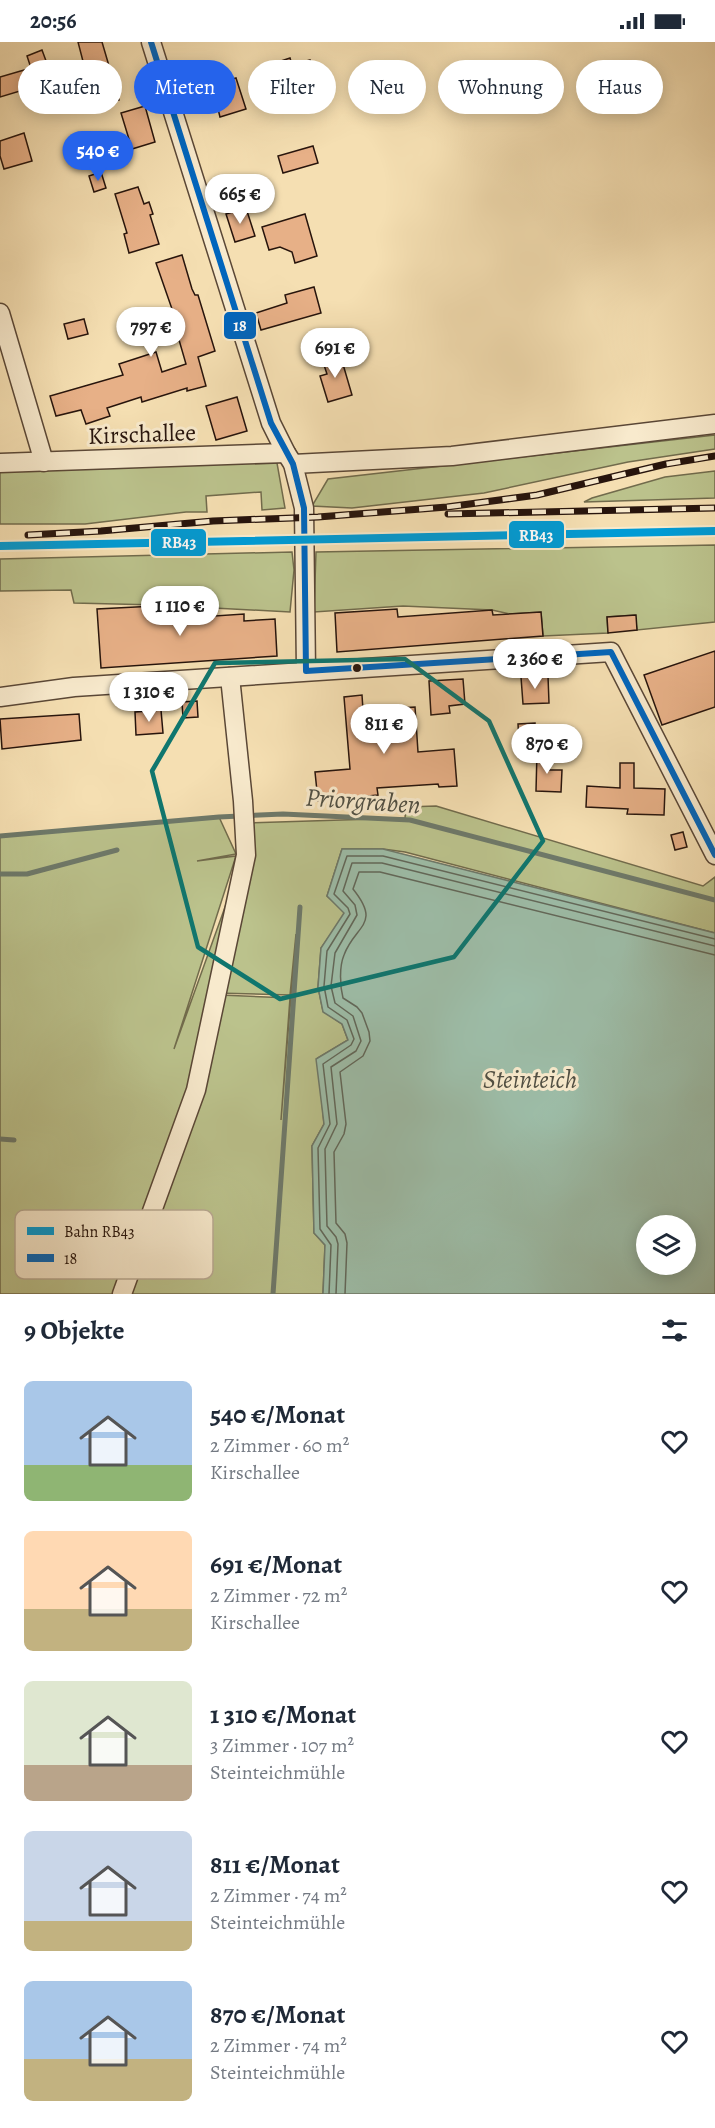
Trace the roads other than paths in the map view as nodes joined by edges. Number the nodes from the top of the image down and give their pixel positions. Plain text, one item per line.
1 (151, 42) edge
2 (0, 313) edge
3 (715, 424) edge
4 (290, 459) junction
5 (44, 462) junction
6 (0, 463) edge
7 (306, 671) junction
8 (230, 677) junction
9 (0, 697) edge
10 (715, 855) edge
11 (152, 1210) edge
12 (127, 1279) edge
13 (122, 1294) edge

1 - 4 street
2 - 5 street
3 - 4 street, Kirschallee
4 - 5 street, Kirschallee
4 - 7 street
5 - 6 street, Kirschallee
7 - 8 street
7 - 10 street
8 - 9 street
8 - 11 street
12 - 13 street

